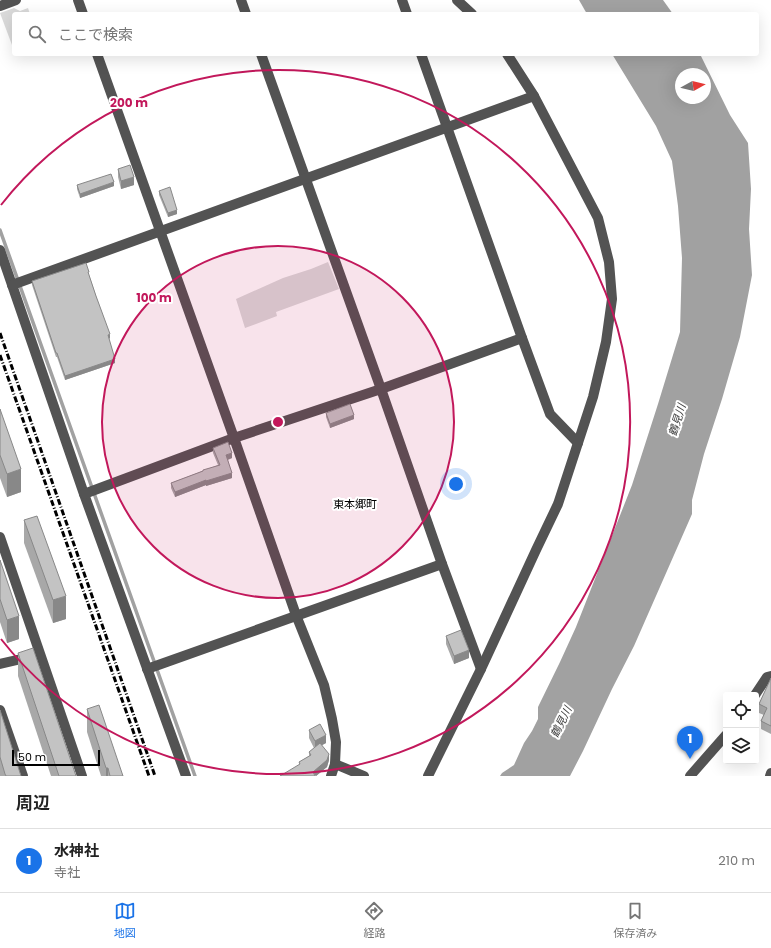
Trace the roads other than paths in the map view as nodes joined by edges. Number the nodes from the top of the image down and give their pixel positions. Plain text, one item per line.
1 (16, 0) edge
2 (78, 0) edge
3 (241, 0) edge
4 (402, 0) edge
5 (457, 0) edge
6 (0, 6) edge
7 (82, 12) edge
8 (245, 12) edge
9 (406, 12) edge
10 (470, 12) edge
11 (98, 56) edge
12 (262, 56) edge
13 (422, 56) edge
14 (508, 56) edge
15 (534, 96) junction
16 (447, 127) junction
17 (306, 178) junction
18 (160, 232) junction
19 (0, 250) edge
20 (17, 283) junction
21 (522, 338) junction
22 (381, 389) junction
23 (234, 438) junction
24 (578, 443) junction
25 (90, 492) junction
26 (0, 537) edge
27 (442, 564) junction
28 (296, 615) junction
29 (40, 655) junction
30 (0, 664) edge
31 (153, 667) junction
32 (481, 669) junction
33 (771, 676) edge
34 (757, 692) edge
35 (0, 710) edge
36 (723, 738) edge
37 (335, 764) junction
38 (23, 776) edge
39 (82, 776) edge
40 (186, 776) edge
41 (331, 776) edge
42 (364, 776) edge
43 (428, 776) edge
44 (690, 776) edge

1 - 6 street
2 - 7 street
3 - 8 street
4 - 9 street
5 - 10 street
11 - 18 street
12 - 17 street
13 - 16 street
14 - 15 street
15 - 16 street
15 - 24 street
16 - 17 street
16 - 21 street
17 - 18 street
17 - 22 street
18 - 20 street
18 - 23 street
19 - 20 street
20 - 25 street
21 - 22 street
21 - 24 street
22 - 23 street
22 - 27 street
23 - 25 street
23 - 28 street
24 - 32 street
25 - 31 street
26 - 29 street
27 - 28 street
27 - 32 street
28 - 31 street
28 - 37 street
29 - 30 street
29 - 39 street
31 - 40 street
32 - 43 street
33 - 34 street
35 - 38 street
36 - 44 street
37 - 41 street
37 - 42 street

